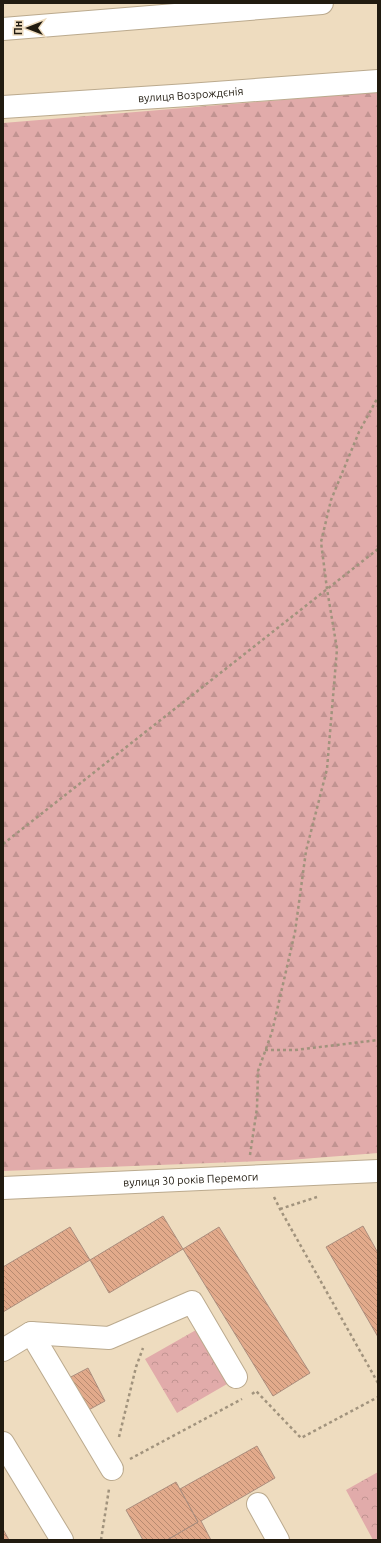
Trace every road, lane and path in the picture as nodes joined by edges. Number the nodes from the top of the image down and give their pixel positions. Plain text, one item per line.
1 (322, 3) edge
2 (3, 29) edge
3 (378, 81) edge
4 (3, 107) edge
5 (378, 397) edge
6 (378, 549) edge
7 (327, 590) junction
8 (3, 844) edge
9 (378, 1040) edge
10 (265, 1050) junction
11 (378, 1171) edge
12 (256, 1177) junction
13 (3, 1188) edge
14 (155, 1318) junction
15 (31, 1333) junction
16 (3, 1350) edge
17 (236, 1377) dead end
18 (378, 1383) edge
19 (249, 1395) dead end
20 (378, 1397) edge
21 (242, 1399) dead end
22 (3, 1443) edge
23 (112, 1469) junction
24 (258, 1504) dead end
25 (62, 1540) edge
26 (101, 1540) edge
27 (278, 1540) edge

1 - 2 street
3 - 4 street, вулиця Возрождєнія
5 - 7 path
6 - 7 path
7 - 8 path
7 - 10 path
9 - 10 path
10 - 12 path
11 - 12 street, вулиця 30 років Перемоги
12 - 13 street, вулиця 30 років Перемоги
12 - 18 path
14 - 15 street
14 - 17 street
14 - 23 path
15 - 16 street
15 - 23 street
19 - 20 path
21 - 23 path
22 - 25 street
23 - 26 path
24 - 27 street

